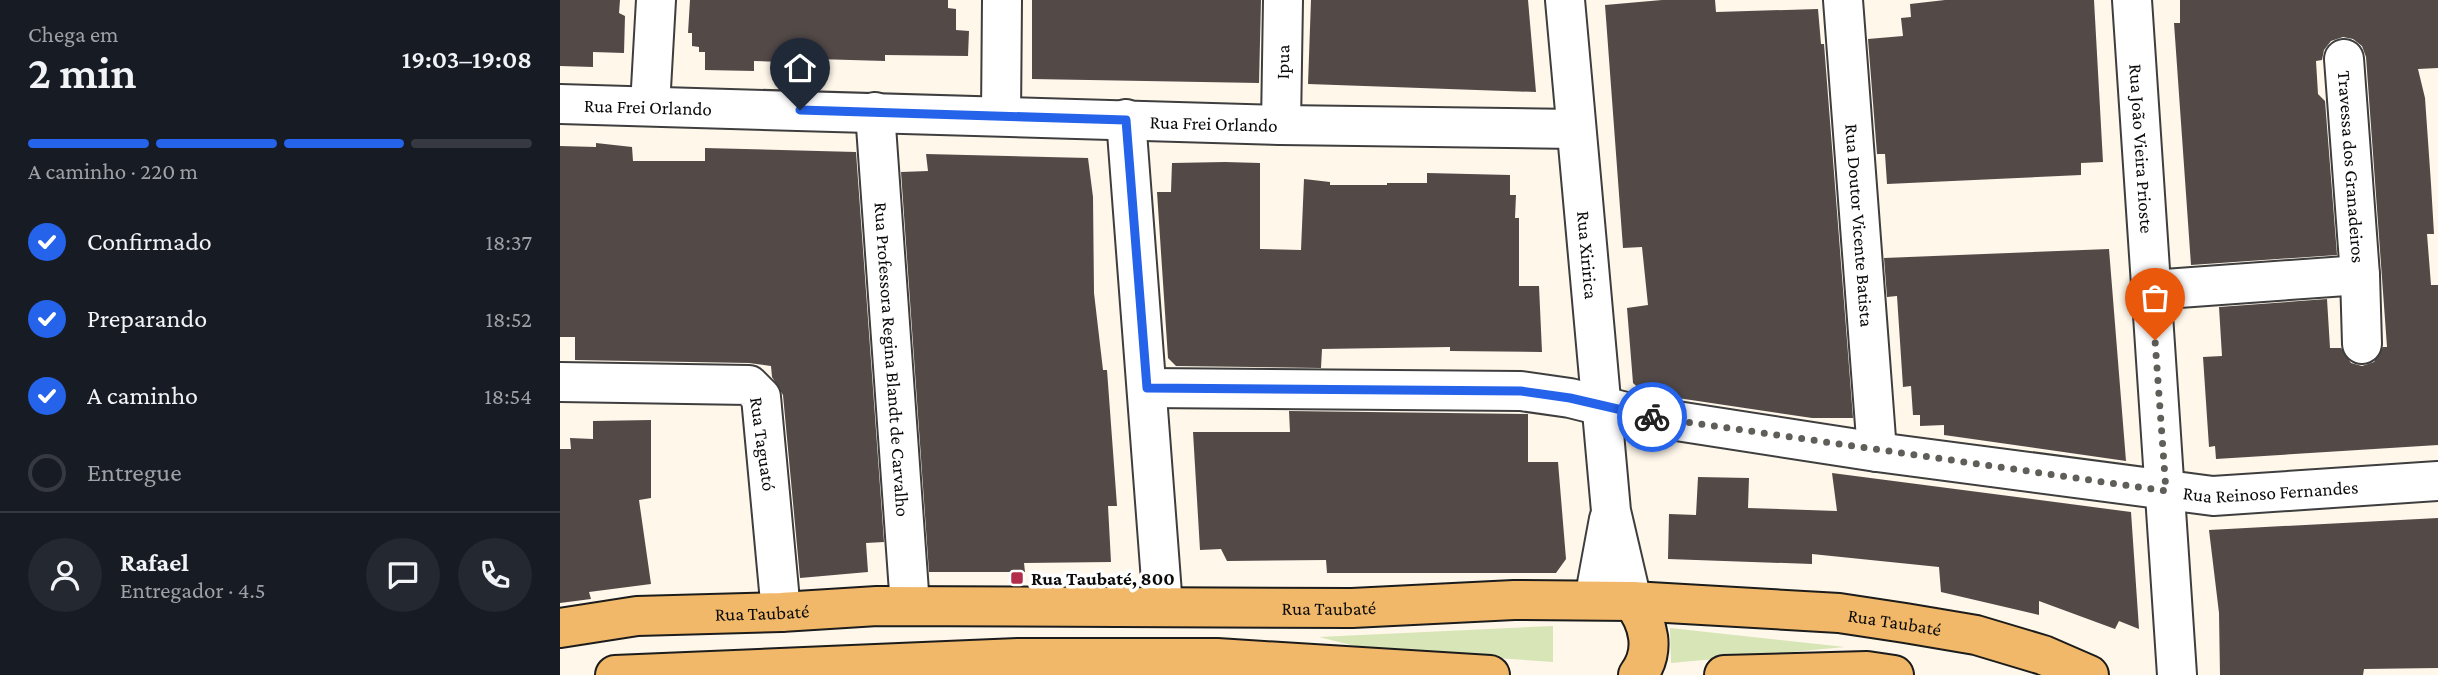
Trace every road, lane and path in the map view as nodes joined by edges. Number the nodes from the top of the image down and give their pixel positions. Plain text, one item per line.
1 (656, 0) edge
2 (1002, 0) edge
3 (1283, 0) edge
4 (1565, 0) edge
5 (1843, 0) edge
6 (2132, 0) edge
7 (2344, 59) dead end
8 (560, 104) edge
9 (650, 106) junction
10 (875, 112) junction
11 (1001, 116) junction
12 (1126, 120) junction
13 (1281, 125) junction
14 (1575, 129) junction
15 (2360, 275) junction
16 (2151, 290) junction
17 (2362, 344) dead end
18 (560, 383) edge
19 (1147, 388) junction
20 (1600, 406) junction
21 (1877, 452) junction
22 (2438, 481) edge
23 (2166, 491) junction
24 (1611, 511) junction
25 (1594, 600) junction
26 (1632, 601) junction
27 (910, 606) junction
28 (1163, 607) junction
29 (1352, 608) junction
30 (781, 612) junction
31 (560, 628) edge
32 (1338, 666) junction
33 (1157, 667) edge
34 (614, 675) edge
35 (1490, 675) edge
36 (1638, 675) edge
37 (1724, 675) edge
38 (1894, 675) edge
39 (2090, 675) edge
40 (2177, 675) edge

1 - 9 street
2 - 11 street
3 - 13 street, Ipua
4 - 14 street, Rua Xiririca
5 - 21 street, Rua Doutor Vicente Batista
6 - 16 street, Rua João Vieira Prioste
7 - 15 street, Travessa dos Granadeiros
8 - 9 street, Rua Frei Orlando
9 - 10 street, Rua Frei Orlando
10 - 11 street, Rua Frei Orlando
10 - 27 street, Rua Professora Regina Blandt de Carvalho
11 - 12 street, Rua Frei Orlando
12 - 13 street, Rua Frei Orlando
12 - 19 street
13 - 14 street, Rua Frei Orlando
14 - 20 street, Rua Xiririca
15 - 16 street, Travessa dos Granadeiros
15 - 17 street, Travessa dos Granadeiros
16 - 23 street, Rua João Vieira Prioste
18 - 30 street, Rua Taguató
19 - 20 street, Rua Reinoso Fernandes
19 - 28 street
20 - 21 street, Rua Reinoso Fernandes
20 - 24 street, Rua Xiririca
21 - 23 street, Rua Reinoso Fernandes
22 - 23 street, Rua Reinoso Fernandes
23 - 40 street, Rua João Vieira Prioste
24 - 25 street, Rua Xiririca
24 - 26 street, Rua Xiririca
25 - 26 main road, Rua Taubaté
25 - 29 main road, Rua Taubaté
26 - 36 main road
26 - 39 main road, Rua Taubaté
27 - 28 main road, Rua Taubaté
27 - 30 main road, Rua Taubaté
28 - 29 main road, Rua Taubaté
29 - 32 main road
30 - 31 main road, Rua Taubaté
32 - 33 main road
32 - 35 main road
33 - 34 main road
37 - 38 main road

